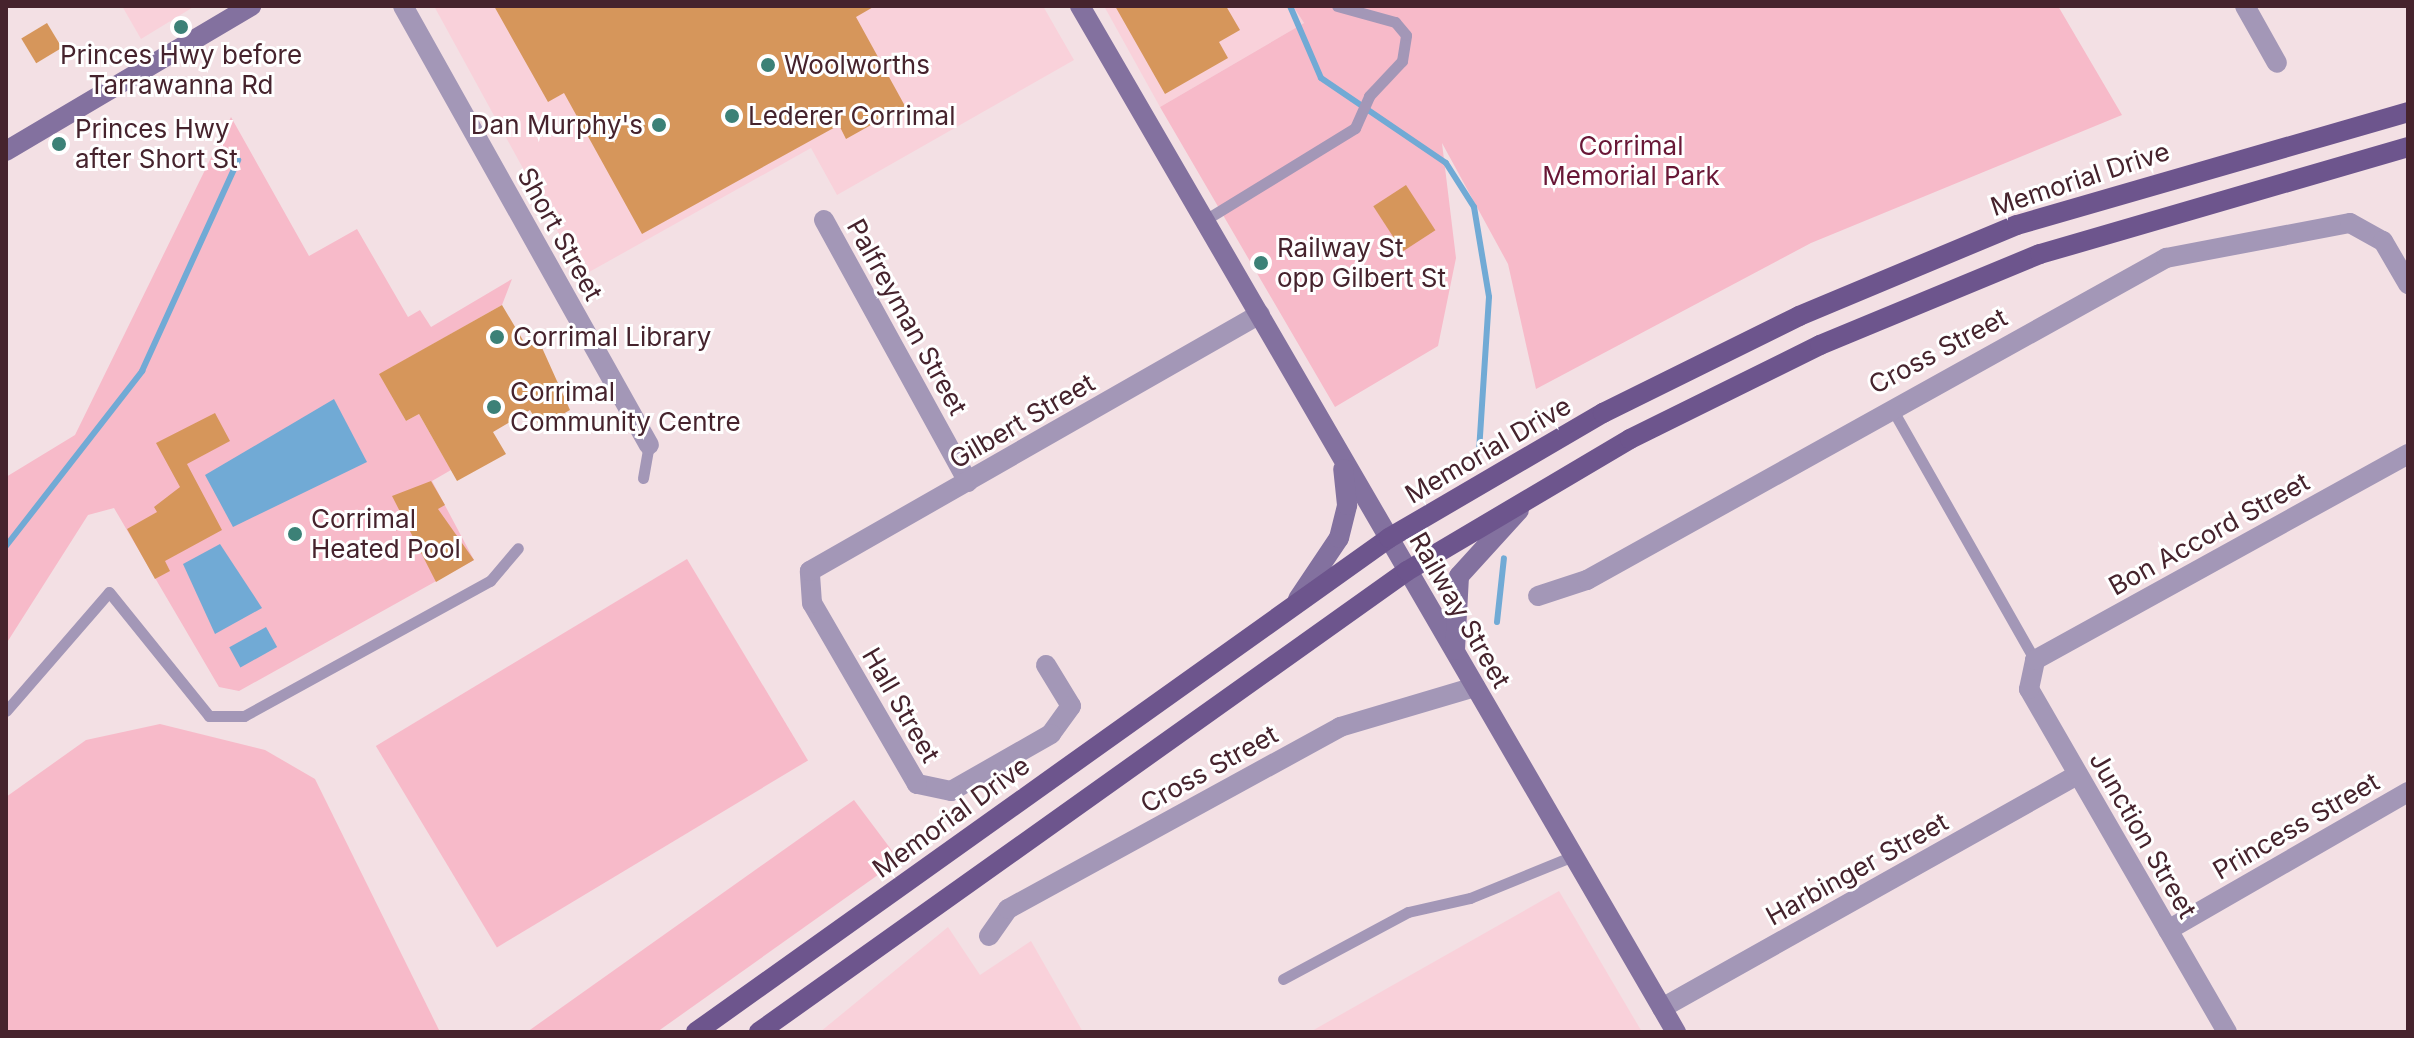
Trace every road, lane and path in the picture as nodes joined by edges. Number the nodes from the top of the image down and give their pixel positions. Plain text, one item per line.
1 (251, 6) edge
2 (403, 6) edge
3 (1080, 6) edge
4 (1337, 6) edge
5 (2245, 6) edge
6 (2277, 63) dead end
7 (2408, 112) edge
8 (2408, 147) edge
9 (6, 151) edge
10 (824, 220) dead end
11 (1205, 220) junction
12 (2408, 284) edge
13 (1260, 314) junction
14 (1890, 406) junction
15 (649, 445) joint
16 (1338, 450) junction
17 (2408, 454) edge
18 (643, 478) dead end
19 (968, 482) junction
20 (1553, 482) junction
21 (1389, 538) junction
22 (518, 548) dead end
23 (810, 571) joint
24 (1407, 571) junction
25 (1538, 596) dead end
26 (1291, 608) junction
27 (1455, 653) junction
28 (2035, 660) junction
29 (1046, 665) dead end
30 (1475, 687) junction
31 (6, 711) edge
32 (2078, 775) junction
33 (2408, 792) edge
34 (1573, 856) junction
35 (2168, 930) junction
36 (989, 936) dead end
37 (1283, 979) dead end
38 (1662, 1008) junction
39 (696, 1032) edge
40 (759, 1032) edge
41 (1676, 1032) edge
42 (2227, 1032) edge

1 - 9 main road
2 - 15 street, Short Street
3 - 11 main road, Railway Street
4 - 11 lane
5 - 6 street
7 - 21 main road, Memorial Drive
8 - 20 main road
10 - 19 street, Palfreyman Street
11 - 13 main road, Railway Street
12 - 14 street, Cross Street
13 - 16 main road, Railway Street
13 - 19 street, Gilbert Street
14 - 25 street, Cross Street
14 - 28 lane
15 - 18 lane
16 - 21 main road, Railway Street
16 - 26 main road
17 - 28 street, Bon Accord Street
19 - 23 street, Gilbert Street
20 - 24 main road
20 - 27 main road
21 - 24 main road, Railway Street
21 - 26 main road, Memorial Drive
22 - 31 lane
23 - 29 street, Hall Street
24 - 27 main road, Railway Street
24 - 40 main road
26 - 39 main road, Memorial Drive
27 - 30 main road, Railway Street
28 - 32 street, Junction Street
30 - 34 main road, Railway Street
30 - 36 street, Cross Street
32 - 35 street, Junction Street
32 - 38 street, Harbinger Street
33 - 35 street, Princess Street
34 - 37 lane
34 - 38 main road, Railway Street
35 - 42 street, Junction Street
38 - 41 main road, Railway Street

